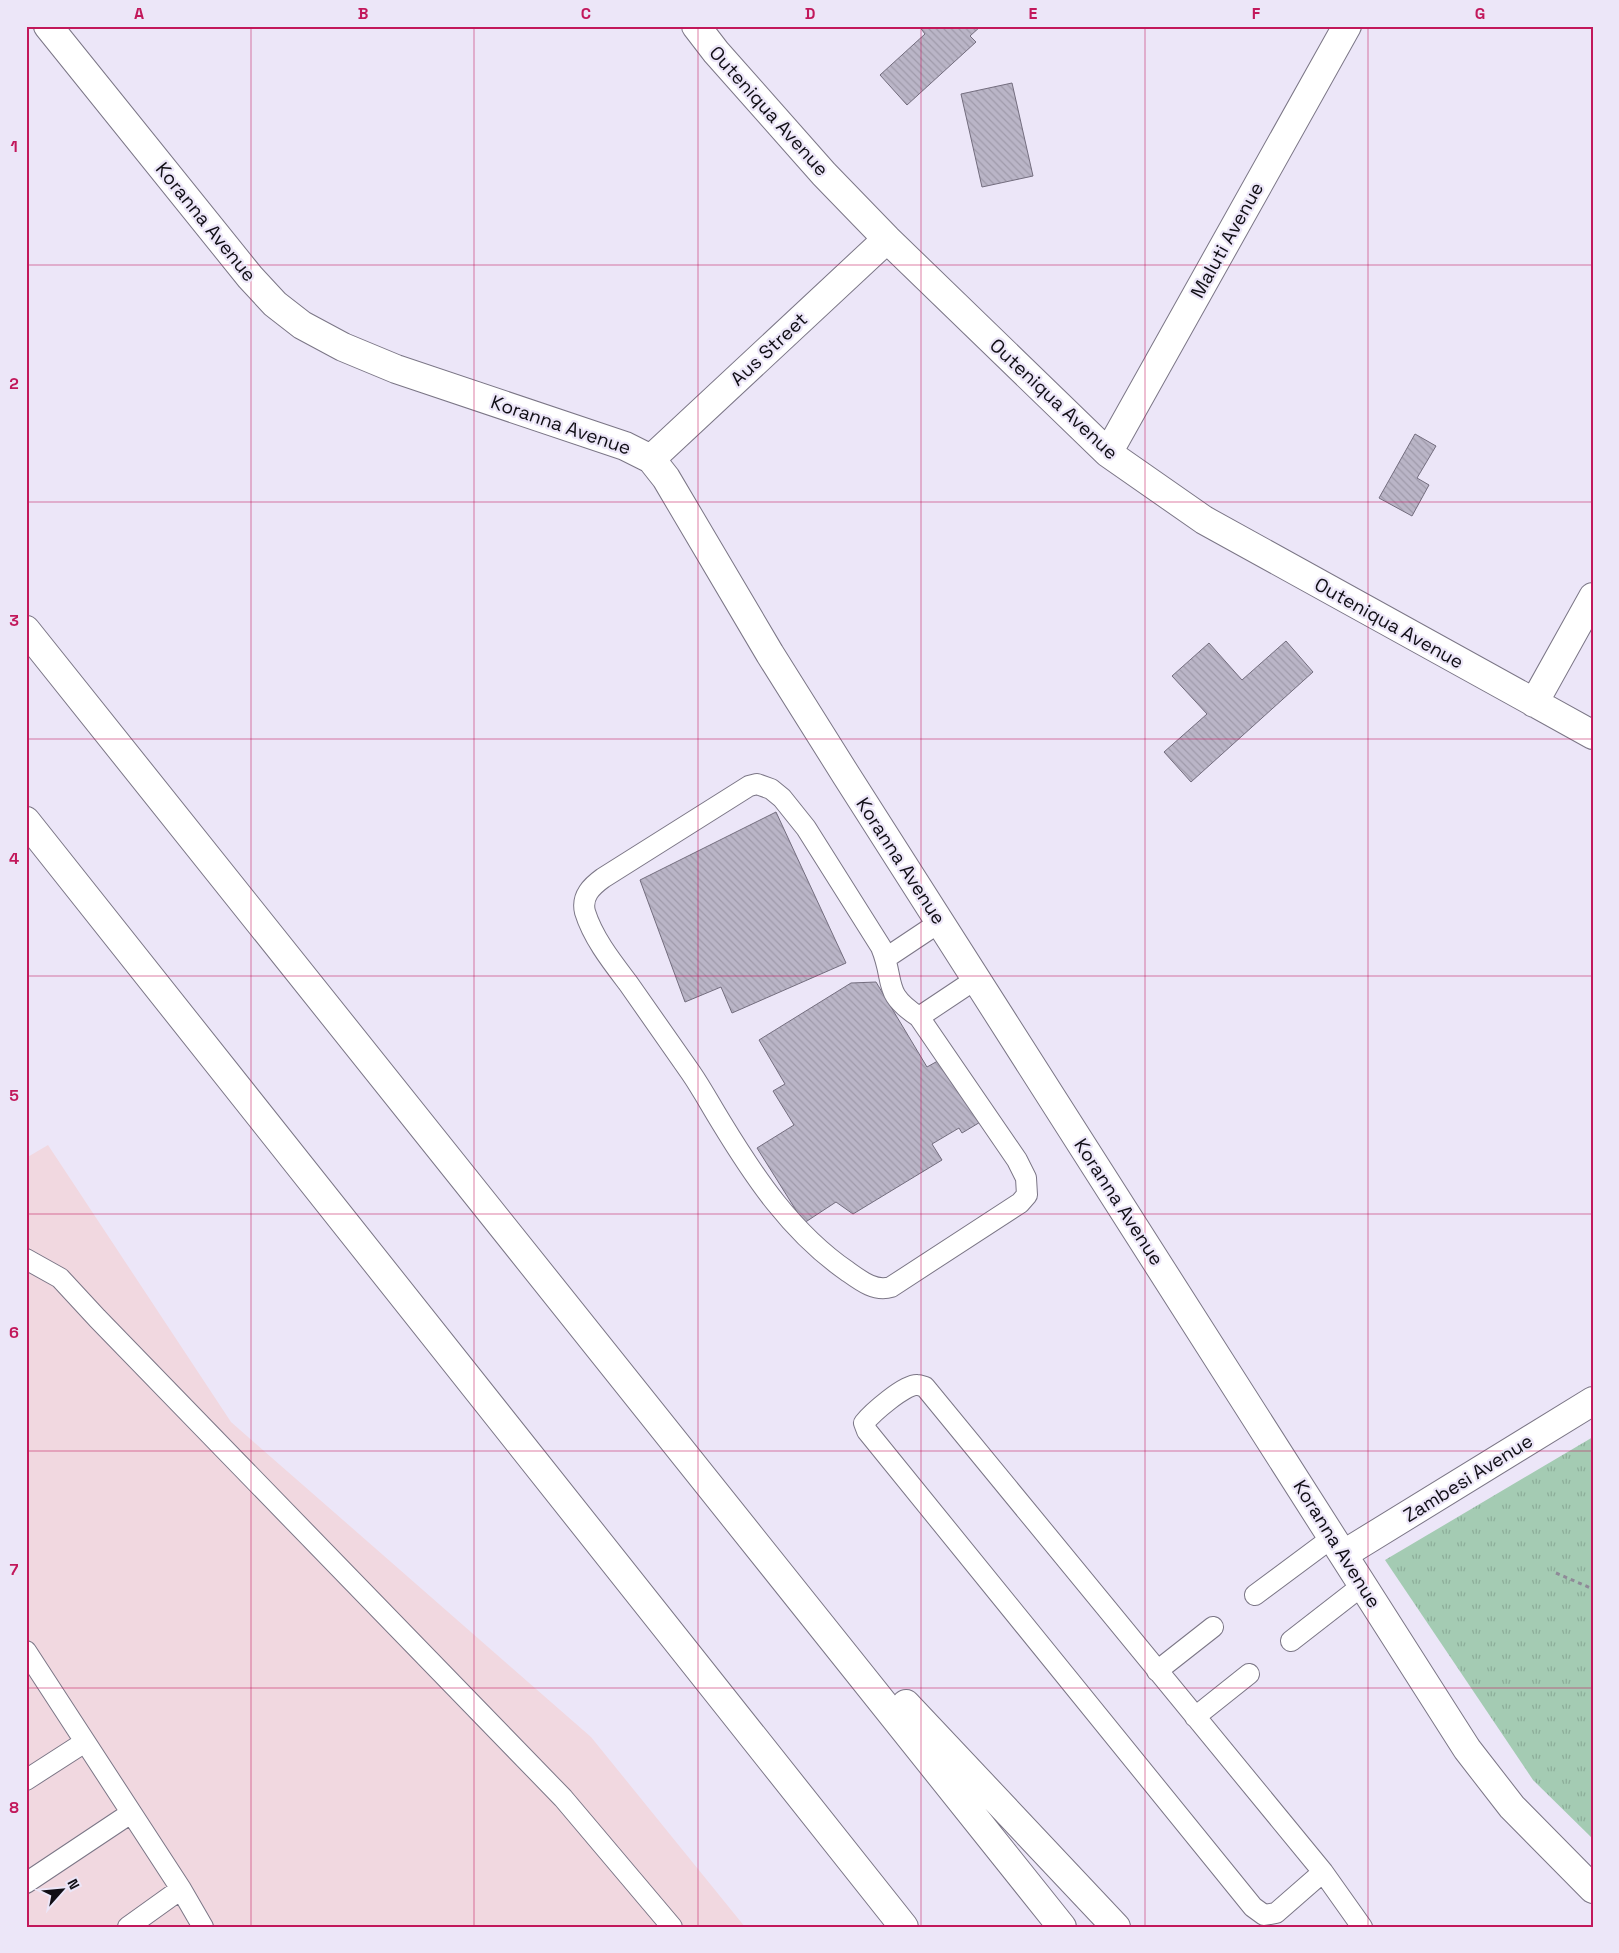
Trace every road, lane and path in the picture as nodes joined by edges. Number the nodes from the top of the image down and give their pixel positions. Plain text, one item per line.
1 (48, 26) edge
2 (696, 26) edge
3 (1347, 26) edge
4 (887, 239) junction
5 (1108, 453) junction
6 (651, 459) junction
7 (1593, 597) edge
8 (26, 630) edge
9 (1534, 703) junction
10 (1593, 735) edge
11 (26, 821) edge
12 (940, 922) junction
13 (886, 958) junction
14 (976, 978) junction
15 (920, 1017) junction
16 (26, 1259) edge
17 (1593, 1401) edge
18 (1338, 1546) junction
19 (774, 1565) junction
20 (1556, 1573) dead end
21 (1363, 1585) junction
22 (1593, 1589) edge
23 (1255, 1595) dead end
24 (1213, 1627) dead end
25 (1291, 1641) dead end
26 (29, 1661) edge
27 (1157, 1671) junction
28 (1249, 1674) dead end
29 (1195, 1717) junction
30 (85, 1742) junction
31 (26, 1780) edge
32 (131, 1813) junction
33 (1323, 1872) junction
34 (26, 1883) edge
35 (181, 1889) junction
36 (1593, 1889) edge
37 (128, 1927) edge
38 (203, 1927) edge
39 (672, 1927) edge
40 (904, 1927) edge
41 (1062, 1927) edge
42 (1116, 1927) edge
43 (1362, 1927) edge

1 - 6 main road, Koranna Avenue
2 - 4 main road, Outeniqua Avenue
3 - 5 main road, Maluti Avenue
4 - 5 main road, Outeniqua Avenue
4 - 6 main road, Aus Street
5 - 9 main road, Outeniqua Avenue
6 - 12 main road, Koranna Avenue
7 - 9 main road
8 - 19 main road
9 - 10 main road, Outeniqua Avenue
11 - 40 main road
12 - 13 lane
12 - 14 main road, Koranna Avenue
13 - 15 lane
13 - 15 lane
14 - 15 lane
14 - 18 main road, Koranna Avenue
16 - 39 lane
17 - 18 main road, Zambesi Avenue
18 - 21 main road, Koranna Avenue
18 - 23 lane
19 - 41 main road
19 - 42 main road
20 - 22 path
21 - 25 lane
21 - 36 main road, Koranna Avenue
24 - 27 lane
26 - 30 lane
27 - 29 lane
27 - 33 lane
28 - 29 lane
29 - 33 lane
30 - 31 lane
30 - 32 lane
32 - 34 lane
32 - 35 lane
33 - 43 lane
35 - 37 lane
35 - 38 lane

